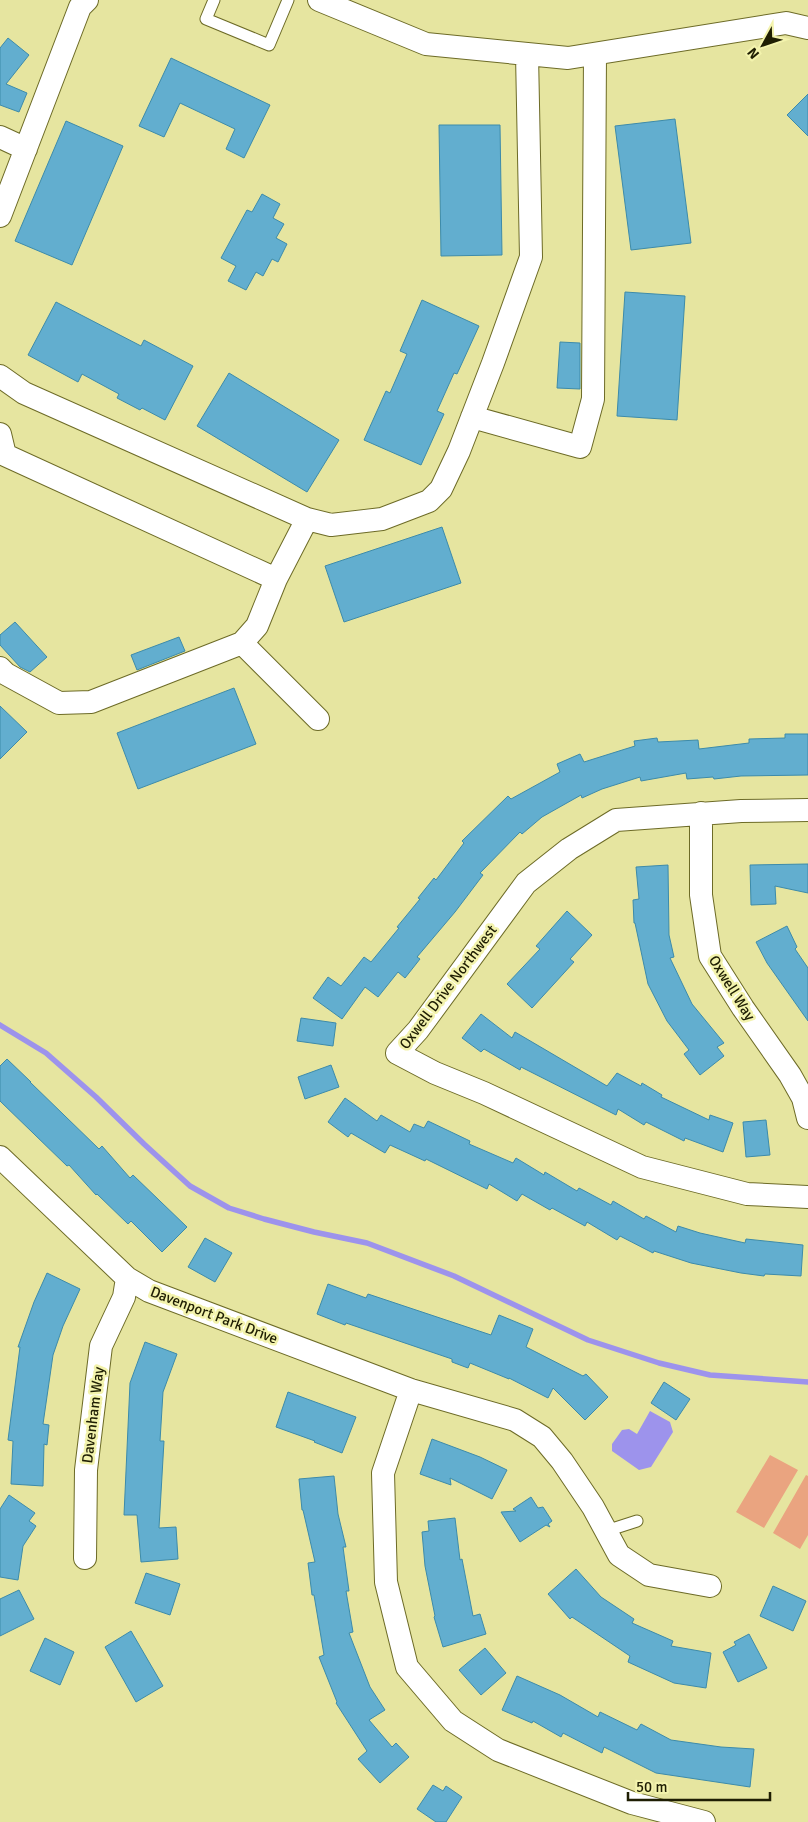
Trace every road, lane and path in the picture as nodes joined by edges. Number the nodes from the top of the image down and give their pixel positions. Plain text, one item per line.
1 (87, 0) edge
2 (214, 0) edge
3 (288, 0) edge
4 (318, 0) edge
5 (808, 28) edge
6 (527, 54) junction
7 (595, 54) junction
8 (0, 137) edge
9 (26, 149) junction
10 (0, 216) edge
11 (0, 376) edge
12 (472, 417) junction
13 (1, 445) edge
14 (307, 519) junction
15 (276, 579) junction
16 (242, 643) junction
17 (0, 668) edge
18 (318, 719) dead end
19 (808, 810) edge
20 (701, 813) junction
21 (808, 1118) edge
22 (0, 1157) edge
23 (808, 1197) edge
24 (127, 1278) junction
25 (411, 1390) junction
26 (638, 1521) dead end
27 (606, 1531) junction
28 (85, 1558) dead end
29 (710, 1586) dead end
30 (704, 1822) edge

1 - 9 street
2 - 3 lane
4 - 6 street
5 - 7 street
6 - 7 street
6 - 12 street
7 - 12 street
8 - 9 street
9 - 10 street
11 - 14 street
12 - 14 street
13 - 15 street
14 - 15 street
15 - 16 street
16 - 17 street
16 - 18 street
19 - 20 street, Oxwell Drive Northwest
20 - 21 street, Oxwell Way
20 - 23 street, Oxwell Drive Northwest
22 - 24 street, Davenport Park Drive
24 - 25 street, Davenport Park Drive
24 - 28 street, Davenham Way
25 - 27 street, Davenport Park Drive
25 - 30 street
26 - 27 lane
27 - 29 street, Davenport Park Drive

